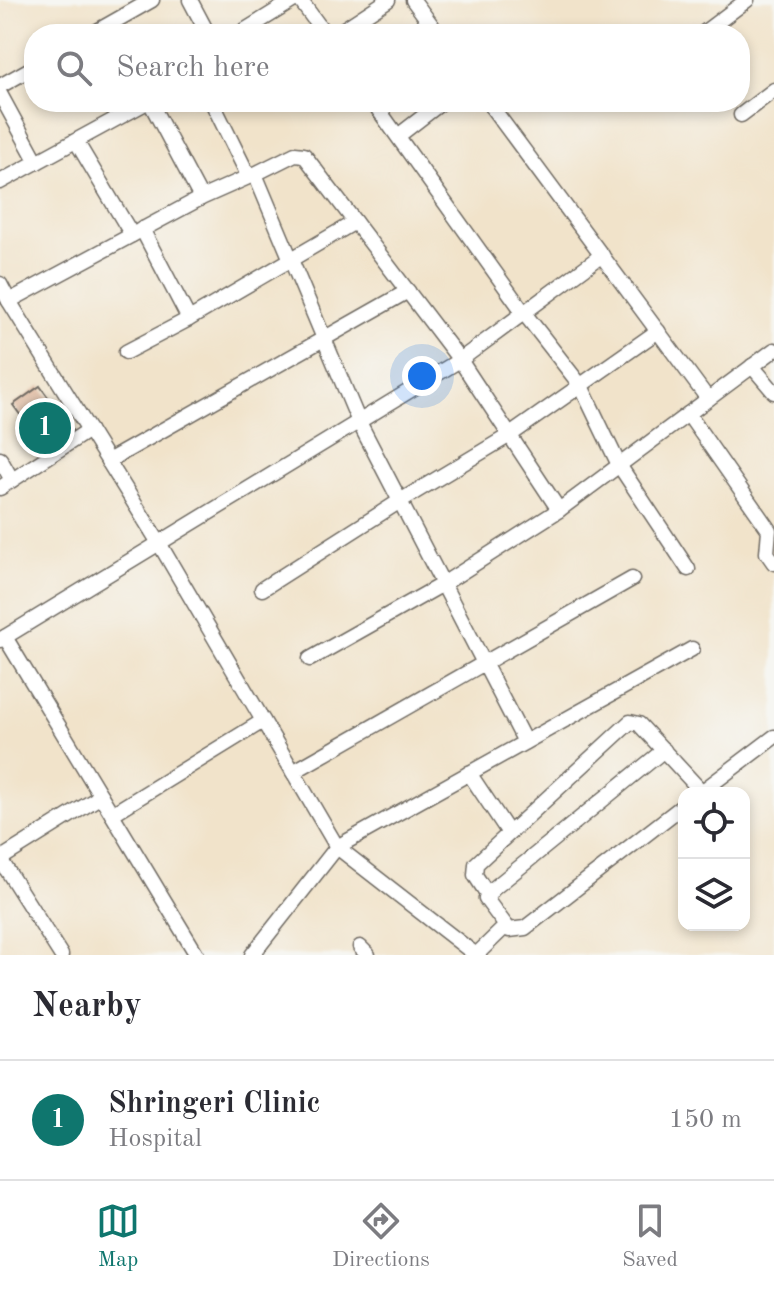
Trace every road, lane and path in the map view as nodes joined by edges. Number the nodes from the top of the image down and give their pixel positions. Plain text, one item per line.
1 (152, 0) edge
2 (190, 0) edge
3 (294, 0) edge
4 (300, 0) edge
5 (388, 0) edge
6 (413, 0) edge
7 (747, 0) edge
8 (110, 24) edge
9 (203, 24) edge
10 (255, 24) edge
11 (318, 24) edge
12 (351, 24) edge
13 (431, 24) edge
14 (715, 24) edge
15 (24, 73) edge
16 (0, 86) edge
17 (774, 90) edge
18 (0, 94) edge
19 (750, 108) edge
20 (130, 112) edge
21 (154, 112) edge
22 (218, 112) edge
23 (380, 112) edge
24 (429, 112) edge
25 (495, 112) edge
26 (745, 112) edge
27 (741, 115) dead end
28 (398, 136) junction
29 (76, 141) junction
30 (37, 162) junction
31 (252, 174) junction
32 (0, 182) edge
33 (201, 198) junction
34 (355, 222) junction
35 (137, 232) junction
36 (602, 255) junction
37 (290, 259) junction
38 (0, 284) edge
39 (408, 291) junction
40 (9, 301) junction
41 (524, 313) junction
42 (189, 319) junction
43 (658, 331) junction
44 (324, 338) junction
45 (774, 350) edge
46 (126, 352) dead end
47 (460, 360) junction
48 (752, 366) junction
49 (581, 386) junction
50 (774, 392) edge
51 (708, 399) junction
52 (688, 414) junction
53 (359, 422) junction
54 (89, 430) junction
55 (510, 435) junction
56 (0, 459) edge
57 (108, 461) junction
58 (619, 465) junction
59 (6, 484) edge
60 (400, 501) junction
61 (559, 510) junction
62 (771, 538) edge
63 (159, 543) junction
64 (774, 563) edge
65 (688, 569) dead end
66 (632, 579) dead end
67 (443, 584) junction
68 (262, 589) dead end
69 (2, 638) edge
70 (692, 649) dead end
71 (310, 659) dead end
72 (484, 664) junction
73 (263, 721) junction
74 (774, 737) edge
75 (525, 742) junction
76 (664, 750) junction
77 (293, 772) junction
78 (469, 773) junction
79 (697, 787) edge
80 (708, 787) edge
81 (101, 796) junction
82 (678, 810) edge
83 (112, 814) junction
84 (509, 833) junction
85 (337, 847) junction
86 (488, 895) junction
87 (506, 926) junction
88 (256, 950) edge
89 (61, 955) edge
90 (197, 955) edge
91 (272, 955) edge
92 (476, 955) edge

1 - 8 street
2 - 9 street
3 - 10 street
4 - 11 street
5 - 12 street
6 - 13 street
7 - 14 street
15 - 16 street
17 - 19 street
18 - 30 street
20 - 29 street
21 - 33 street
22 - 31 street
23 - 28 street
24 - 28 street
25 - 36 street
26 - 27 street
28 - 41 street
29 - 30 street
29 - 35 street
30 - 32 street
31 - 33 street
31 - 34 street
31 - 37 street
33 - 35 street
34 - 37 street
34 - 39 street
35 - 40 street
35 - 42 street
36 - 41 street
36 - 43 street
37 - 42 street
37 - 44 street
38 - 40 street
39 - 44 street
39 - 47 street
40 - 54 street
41 - 47 street
41 - 49 street
42 - 46 street
43 - 49 street
43 - 51 street
44 - 53 street
44 - 57 street
45 - 48 street
47 - 53 street
47 - 55 street
48 - 50 street
48 - 51 street
49 - 55 street
49 - 58 street
51 - 52 street
52 - 58 street
52 - 62 street
53 - 60 street
53 - 63 street
54 - 57 street
54 - 59 street
55 - 60 street
55 - 61 street
56 - 59 street
57 - 63 street
58 - 61 street
58 - 65 street
60 - 67 street
60 - 68 street
61 - 67 street
62 - 64 street
63 - 69 street
63 - 73 street
66 - 72 street
67 - 71 street
67 - 72 street
69 - 81 street
70 - 75 street
72 - 75 street
72 - 77 street
73 - 77 street
73 - 83 street
74 - 80 street
75 - 78 street
76 - 79 street
76 - 84 street
76 - 86 street
77 - 85 street
78 - 84 street
78 - 85 street
81 - 83 street
81 - 89 street
82 - 87 street
83 - 90 street
84 - 86 street
85 - 88 street
85 - 92 street
86 - 87 street
87 - 92 street
88 - 91 street

